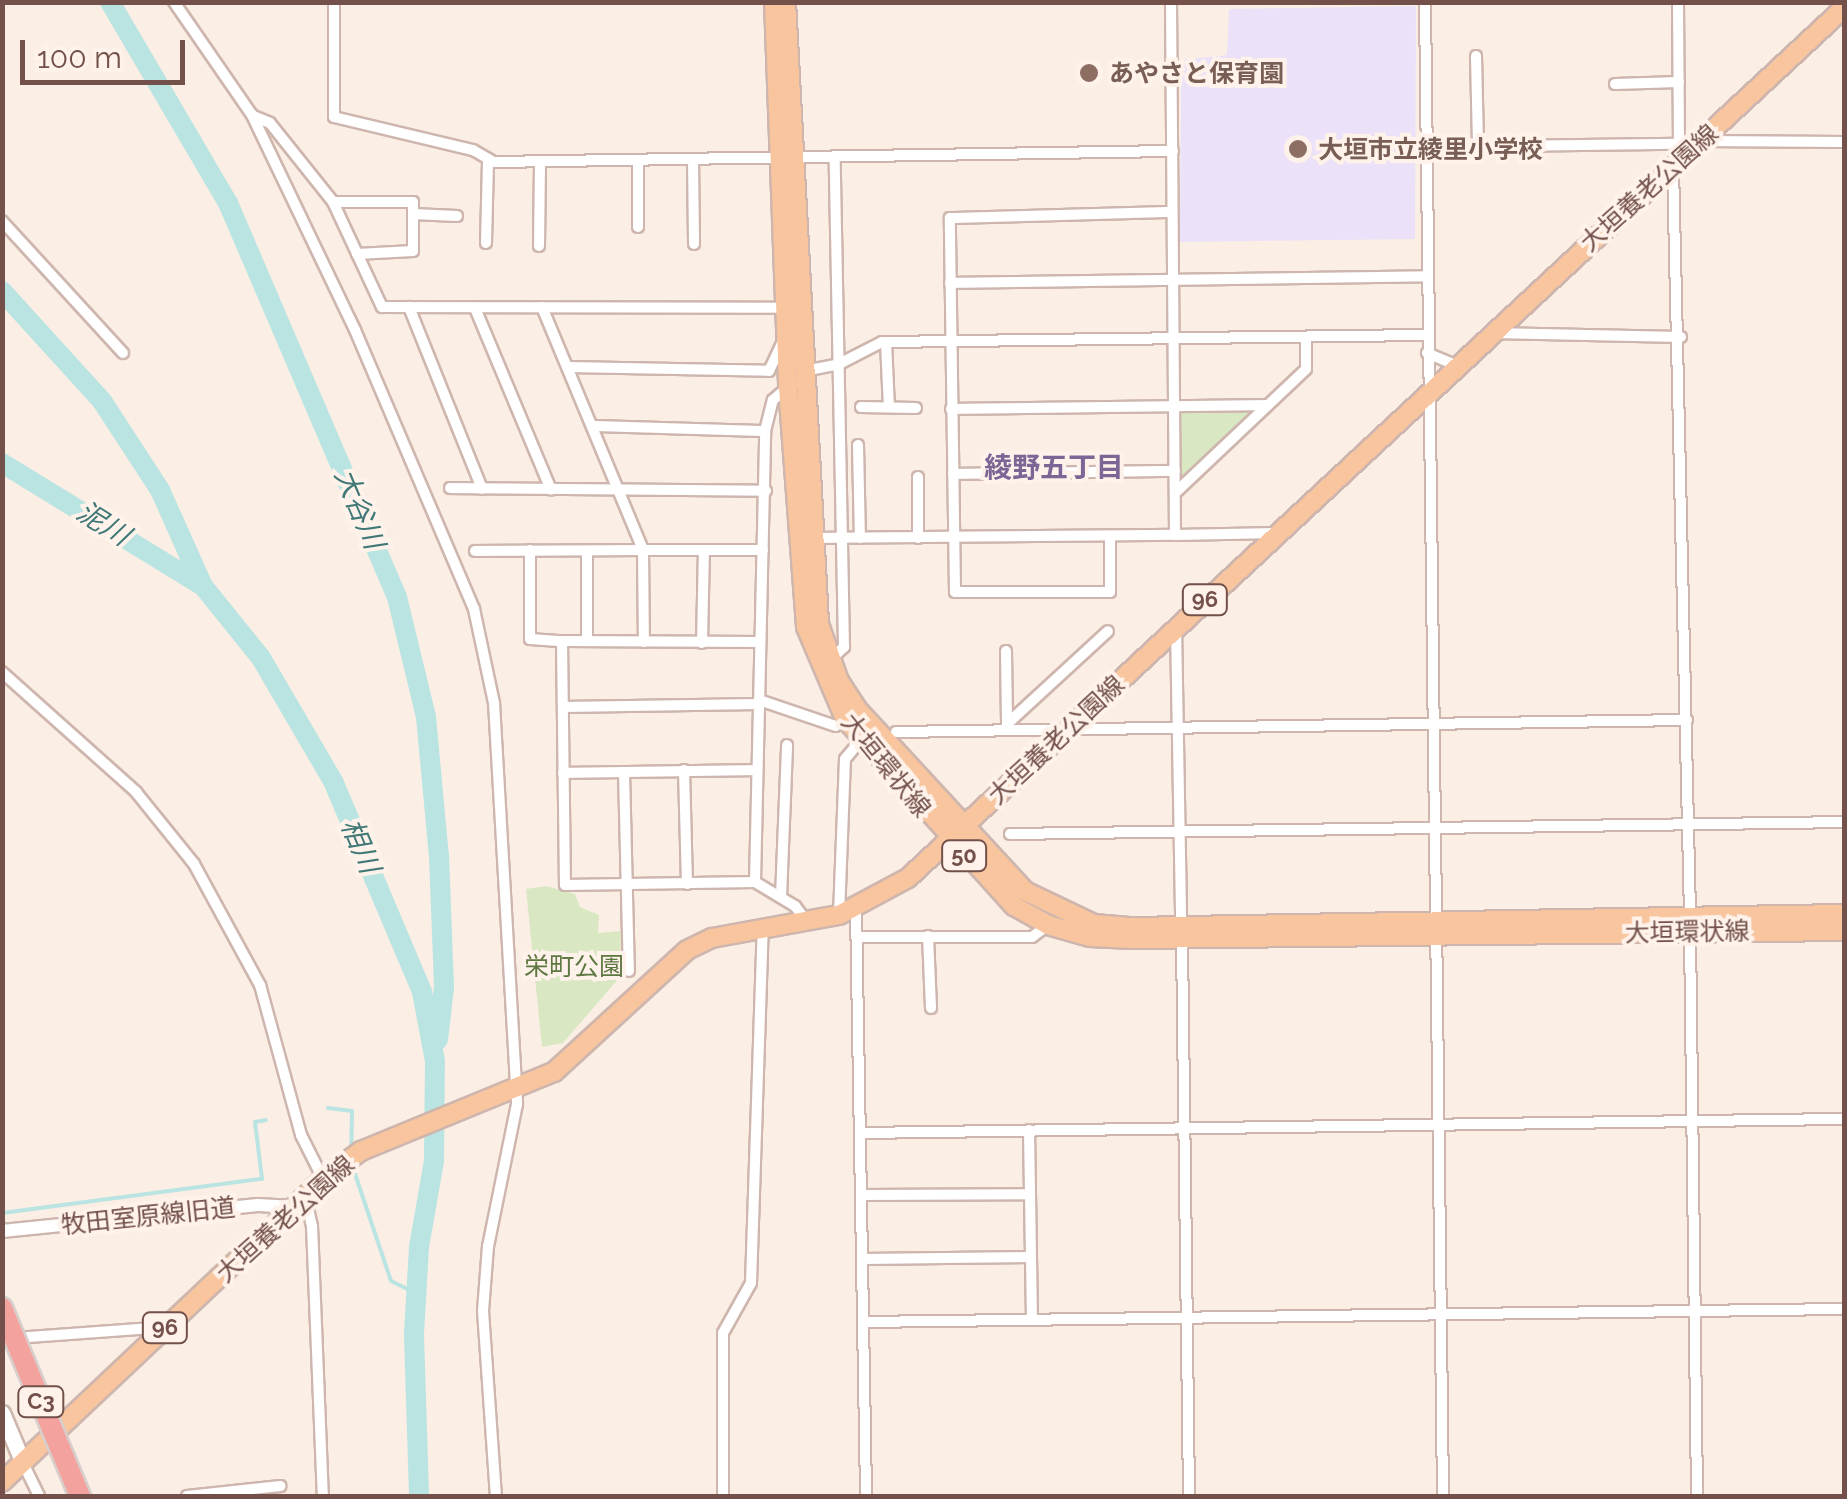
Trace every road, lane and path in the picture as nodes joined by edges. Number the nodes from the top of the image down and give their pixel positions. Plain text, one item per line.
1 (174, 2) edge
2 (334, 2) edge
3 (774, 2) edge
4 (786, 2) edge
5 (1171, 2) edge
6 (1425, 2) edge
7 (1678, 2) edge
8 (1844, 8) edge
9 (1476, 56) dead end
10 (1679, 82) junction
11 (1615, 84) dead end
12 (252, 116) junction
13 (1844, 142) edge
14 (1478, 147) junction
15 (1423, 148) junction
16 (1173, 151) junction
17 (1686, 151) junction
18 (835, 156) junction
19 (784, 157) junction
20 (488, 158) junction
21 (693, 159) junction
22 (638, 160) junction
23 (540, 162) junction
24 (333, 202) junction
25 (1171, 212) junction
26 (412, 214) junction
27 (457, 216) dead end
28 (2, 222) edge
29 (638, 227) dead end
30 (486, 243) dead end
31 (694, 244) dead end
32 (539, 246) dead end
33 (357, 254) junction
34 (1426, 276) junction
35 (1172, 278) junction
36 (950, 283) junction
37 (409, 307) junction
38 (475, 308) junction
39 (542, 308) junction
40 (784, 308) junction
41 (1491, 332) junction
42 (1427, 335) junction
43 (1680, 336) junction
44 (786, 337) junction
45 (1306, 338) junction
46 (1173, 339) junction
47 (886, 342) junction
48 (950, 342) junction
49 (1427, 352) junction
50 (122, 353) dead end
51 (839, 364) junction
52 (1457, 366) junction
53 (568, 367) junction
54 (793, 377) junction
55 (1430, 393) junction
56 (1267, 405) junction
57 (1173, 406) junction
58 (861, 407) dead end
59 (889, 407) junction
60 (916, 408) dead end
61 (951, 408) junction
62 (592, 426) junction
63 (765, 431) junction
64 (858, 445) dead end
65 (1175, 471) junction
66 (953, 474) junction
67 (918, 477) dead end
68 (450, 488) dead end
69 (482, 489) junction
70 (618, 489) junction
71 (551, 490) junction
72 (766, 490) junction
73 (1175, 493) junction
74 (1276, 533) junction
75 (1175, 534) junction
76 (1110, 536) junction
77 (813, 538) junction
78 (841, 538) junction
79 (860, 538) junction
80 (918, 538) junction
81 (954, 538) junction
82 (530, 550) junction
83 (644, 550) junction
84 (704, 550) junction
85 (763, 550) junction
86 (474, 551) dead end
87 (588, 551) junction
88 (1176, 626) junction
89 (1108, 632) dead end
90 (562, 641) junction
91 (587, 641) junction
92 (644, 642) junction
93 (702, 642) junction
94 (760, 642) junction
95 (1006, 651) dead end
96 (830, 661) junction
97 (2, 672) edge
98 (758, 702) junction
99 (563, 708) junction
100 (1687, 720) junction
101 (1436, 724) junction
102 (836, 726) dead end
103 (1007, 727) junction
104 (1181, 728) junction
105 (1068, 729) junction
106 (896, 732) dead end
107 (861, 740) junction
108 (787, 745) dead end
109 (684, 770) junction
110 (756, 770) junction
111 (624, 772) junction
112 (563, 773) junction
113 (1844, 822) edge
114 (1688, 824) junction
115 (964, 826) junction
116 (1434, 828) junction
117 (1181, 832) junction
118 (1010, 834) dead end
119 (949, 841) junction
120 (756, 882) junction
121 (627, 884) junction
122 (687, 884) junction
123 (781, 896) junction
124 (848, 912) junction
125 (1844, 914) edge
126 (807, 922) junction
127 (1690, 924) junction
128 (1048, 926) junction
129 (1435, 928) junction
130 (763, 929) junction
131 (1844, 931) edge
132 (1182, 932) junction
133 (928, 936) junction
134 (858, 937) junction
135 (629, 971) dead end
136 (931, 1008) dead end
137 (514, 1091) junction
138 (1844, 1119) edge
139 (1692, 1121) junction
140 (1439, 1125) junction
141 (1184, 1128) junction
142 (1029, 1130) junction
143 (860, 1134) junction
144 (326, 1176) junction
145 (1030, 1194) junction
146 (862, 1196) junction
147 (300, 1201) junction
148 (2, 1231) edge
149 (1030, 1258) junction
150 (863, 1259) junction
151 (2, 1308) edge
152 (1844, 1309) edge
153 (1696, 1312) junction
154 (1440, 1315) junction
155 (1187, 1318) junction
156 (1032, 1320) junction
157 (863, 1322) junction
158 (166, 1328) junction
159 (2, 1339) edge
160 (2, 1414) edge
161 (23, 1463) junction
162 (2, 1482) edge
163 (280, 1486) dead end
164 (39, 1496) edge
165 (80, 1496) edge
166 (186, 1496) edge
167 (324, 1496) edge
168 (496, 1496) edge
169 (723, 1496) edge
170 (866, 1496) edge
171 (1189, 1496) edge
172 (1443, 1496) edge
173 (1697, 1496) edge

1 - 12 street
2 - 20 street
3 - 19 main road, 大垣環状線 / 50
4 - 19 main road, 大垣環状線 / 50
5 - 16 street
6 - 15 street
7 - 10 street
8 - 17 main road, 大垣養老公園線 / 96
9 - 14 street
10 - 11 street
10 - 17 street
12 - 24 street
12 - 137 street
13 - 17 street
14 - 15 street
14 - 17 street
15 - 34 street
16 - 18 street
16 - 25 street
17 - 41 main road, 大垣養老公園線 / 96
17 - 43 street
18 - 19 street
18 - 51 street
19 - 21 street
19 - 40 main road, 大垣環状線 / 50
19 - 54 main road, 大垣環状線 / 50
20 - 23 street
20 - 30 street
21 - 22 street
21 - 31 street
22 - 23 street
22 - 29 street
23 - 32 street
24 - 26 street
24 - 33 street
25 - 35 street
25 - 36 street
26 - 27 street
26 - 33 street
28 - 50 street
33 - 37 street
34 - 35 street
34 - 42 street
35 - 36 street
35 - 46 street
36 - 48 street
37 - 38 street
37 - 69 street
38 - 39 street
38 - 71 street
39 - 40 street
39 - 53 street
40 - 44 main road, 大垣環状線 / 50
41 - 43 street
41 - 52 main road, 大垣養老公園線 / 96
42 - 45 street
42 - 49 street
43 - 100 street
44 - 53 street
44 - 54 main road, 大垣環状線 / 50
45 - 46 street
45 - 56 street
46 - 48 street
46 - 57 street
47 - 48 street
47 - 51 street
47 - 59 street
48 - 61 street
49 - 52 street
49 - 55 street
51 - 54 street
51 - 78 street
52 - 55 main road, 大垣養老公園線 / 96
53 - 62 street
54 - 63 street
54 - 77 main road, 大垣環状線 / 50
54 - 107 main road, 大垣環状線 / 50
55 - 74 main road, 大垣養老公園線 / 96
55 - 101 street
56 - 57 street
56 - 73 street
57 - 61 street
57 - 65 street
58 - 59 street
59 - 60 street
61 - 66 street
62 - 63 street
62 - 70 street
63 - 72 street
64 - 79 street
65 - 66 street
65 - 73 street
66 - 81 street
67 - 80 street
68 - 69 street
69 - 71 street
70 - 71 street
70 - 72 street
70 - 83 street
72 - 85 street
73 - 75 street
74 - 75 street
74 - 88 main road, 大垣養老公園線 / 96
75 - 76 street
76 - 81 street
76 - 81 street
77 - 78 street
77 - 96 main road, 大垣環状線 / 50
78 - 79 street
78 - 96 street
79 - 80 street
80 - 81 street
82 - 86 street
82 - 87 street
82 - 90 street
83 - 84 street
83 - 87 street
83 - 92 street
84 - 85 street
84 - 93 street
85 - 94 street
87 - 91 street
88 - 104 street
88 - 105 main road, 大垣養老公園線 / 96
89 - 103 street
90 - 91 street
90 - 99 street
91 - 92 street
92 - 93 street
93 - 94 street
94 - 98 street
95 - 103 street
96 - 115 main road, 大垣環状線 / 50
97 - 144 street
98 - 99 street
98 - 102 street
98 - 110 street
99 - 112 street
100 - 101 street
100 - 114 street
101 - 104 street
101 - 116 street
103 - 105 street
103 - 106 street
104 - 105 street
104 - 117 street
105 - 115 main road, 大垣養老公園線 / 96
107 - 119 main road, 大垣環状線 / 50
107 - 124 street
108 - 123 street
109 - 110 street
109 - 111 street
109 - 122 street
110 - 120 street
111 - 112 street
111 - 121 street
112 - 121 street
113 - 114 street
114 - 116 street
114 - 127 street
115 - 119 main road, 大垣養老公園線 / 96
115 - 132 main road, 大垣環状線 / 50
116 - 117 street
116 - 129 street
117 - 118 street
117 - 132 street
119 - 124 main road, 大垣養老公園線 / 96
119 - 128 main road, 大垣環状線 / 50
120 - 122 street
120 - 123 street
121 - 122 street
121 - 135 street
123 - 126 street
124 - 126 main road, 大垣養老公園線 / 96
124 - 134 street
125 - 127 main road, 大垣環状線 / 50
126 - 130 main road, 大垣養老公園線 / 96
127 - 129 main road, 大垣環状線 / 50
127 - 131 main road, 大垣環状線 / 50
127 - 139 street
128 - 132 main road, 大垣環状線 / 50
128 - 133 street
129 - 132 main road, 大垣環状線 / 50
129 - 140 street
130 - 137 main road, 大垣養老公園線 / 96
130 - 169 street
132 - 141 street
133 - 134 street
133 - 136 street
134 - 143 street
137 - 144 main road, 大垣養老公園線 / 96
137 - 168 street
138 - 139 street
139 - 140 street
139 - 153 street
140 - 141 street
140 - 154 street
141 - 142 street
141 - 155 street
142 - 143 street
142 - 145 street
143 - 146 street
144 - 147 main road, 大垣養老公園線 / 96
145 - 146 street
145 - 149 street
146 - 150 street
147 - 148 street, 牧田室原線旧道
147 - 158 main road, 大垣養老公園線 / 96
147 - 167 street
149 - 150 street
149 - 156 street
150 - 157 street
151 - 165 highway, C3, bridge
152 - 153 street
153 - 154 street
153 - 173 street
154 - 155 street
154 - 172 street
155 - 156 street
155 - 171 street
156 - 157 street
157 - 170 street
158 - 159 street
158 - 161 main road, 大垣養老公園線 / 96
160 - 161 main road
161 - 162 main road, 大垣養老公園線 / 96
161 - 164 street
163 - 166 street

